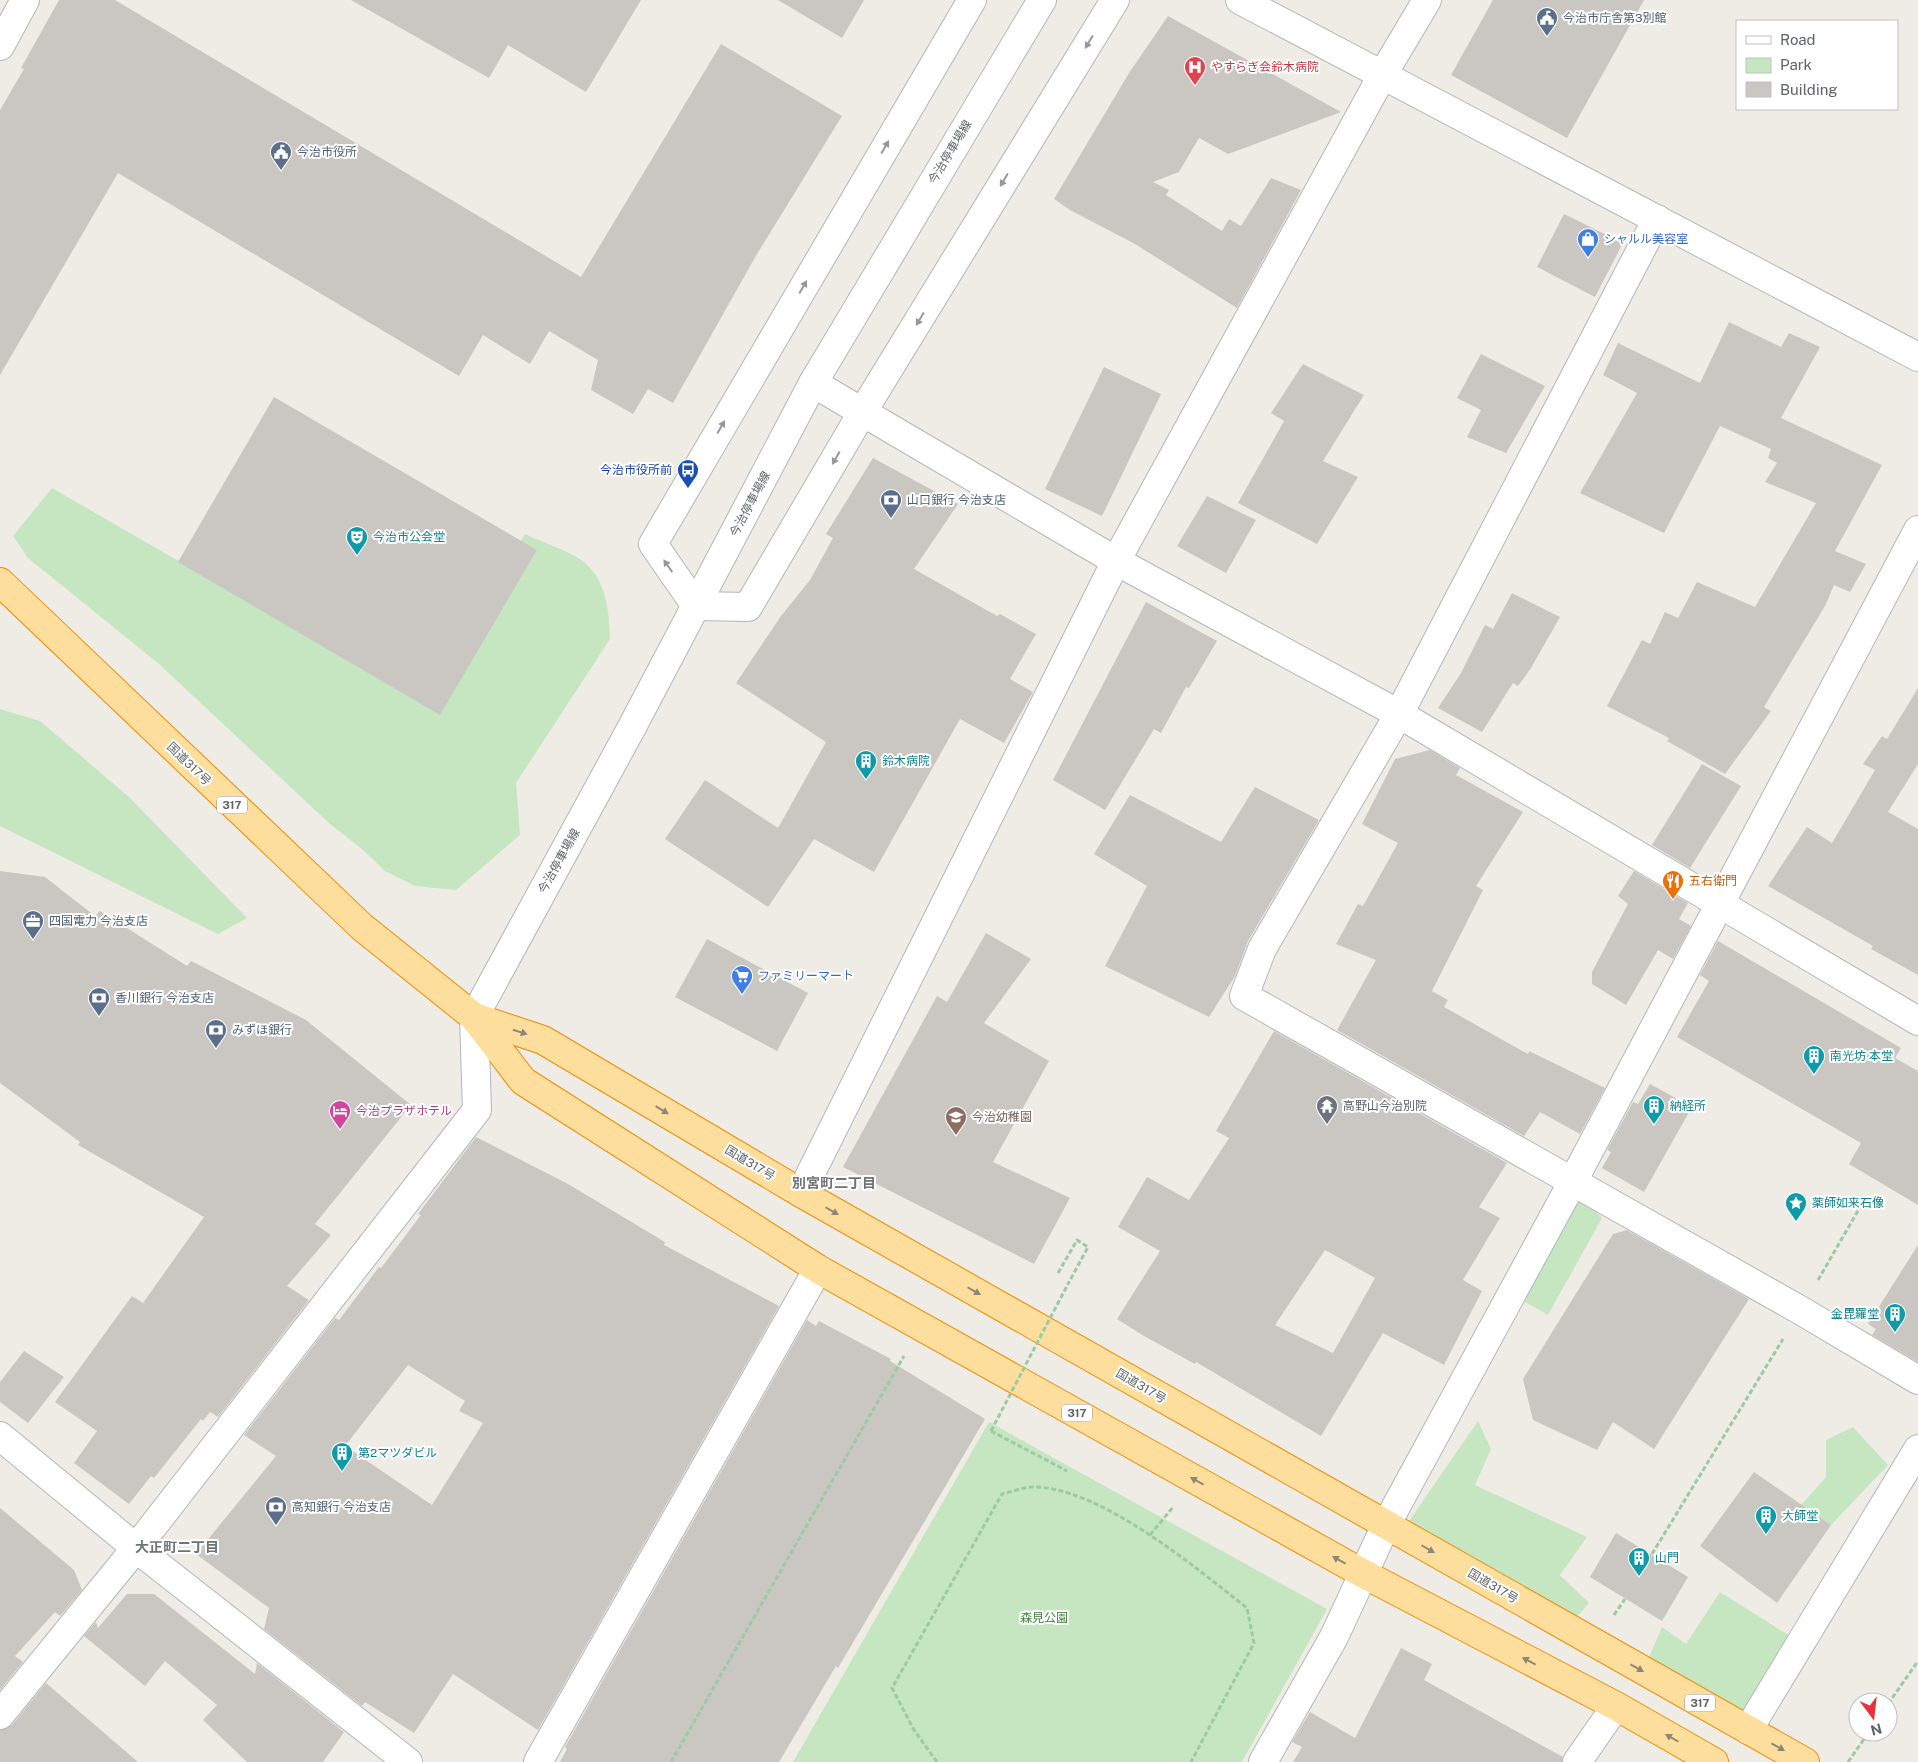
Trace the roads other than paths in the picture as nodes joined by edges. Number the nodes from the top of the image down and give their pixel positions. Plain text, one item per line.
1 (25, 0) edge
2 (972, 0) edge
3 (1042, 0) edge
4 (1115, 0) edge
5 (1240, 0) edge
6 (1427, 0) edge
7 (0, 46) edge
8 (1383, 74) junction
9 (1656, 219) junction
10 (1918, 357) edge
11 (813, 383) junction
12 (863, 411) junction
13 (1918, 530) edge
14 (1116, 561) junction
15 (0, 582) edge
16 (696, 606) junction
17 (1399, 714) junction
18 (1720, 903) junction
19 (474, 1017) junction
20 (1918, 1021) edge
21 (1572, 1183) junction
22 (801, 1193) junction
23 (818, 1269) junction
24 (1918, 1380) edge
25 (0, 1436) edge
26 (1918, 1449) edge
27 (1386, 1525) junction
28 (136, 1548) junction
29 (1364, 1574) junction
30 (1616, 1706) junction
31 (0, 1715) edge
32 (1748, 1730) junction
33 (408, 1762) edge
34 (538, 1762) edge
35 (1263, 1762) edge
36 (1577, 1762) edge
37 (1714, 1762) edge
38 (1805, 1762) edge

1 - 7 street
16 -> 2 street
3 - 11 street, 今治停車場線
4 -> 12 street
5 - 8 street
6 - 8 street
8 - 9 street
8 - 14 street
9 - 10 street
9 - 17 street
11 - 12 street
11 - 16 street, 今治停車場線
12 - 14 street
12 -> 16 street
13 - 18 street
14 - 17 street
14 - 22 street
15 - 19 highway, 国道317号 / 317
16 - 19 street, 今治停車場線
17 - 18 street
17 - 21 street
18 - 20 street
18 - 21 street
19 -> 22 highway, 国道317号 / 317
19 - 23 highway, 国道317号 / 317
19 - 28 street
21 - 24 street
21 - 27 street
22 -> 27 highway, 国道317号 / 317
29 -> 23 highway, 国道317号 / 317
23 - 34 street
25 - 28 street
26 - 32 street
27 - 29 street
27 -> 32 highway, 国道317号 / 317
28 - 31 street
28 - 33 street
30 -> 29 highway, 国道317号 / 317
29 - 35 street
30 - 36 street
37 -> 30 highway, 国道317号 / 317
32 -> 38 highway, 国道317号 / 317

